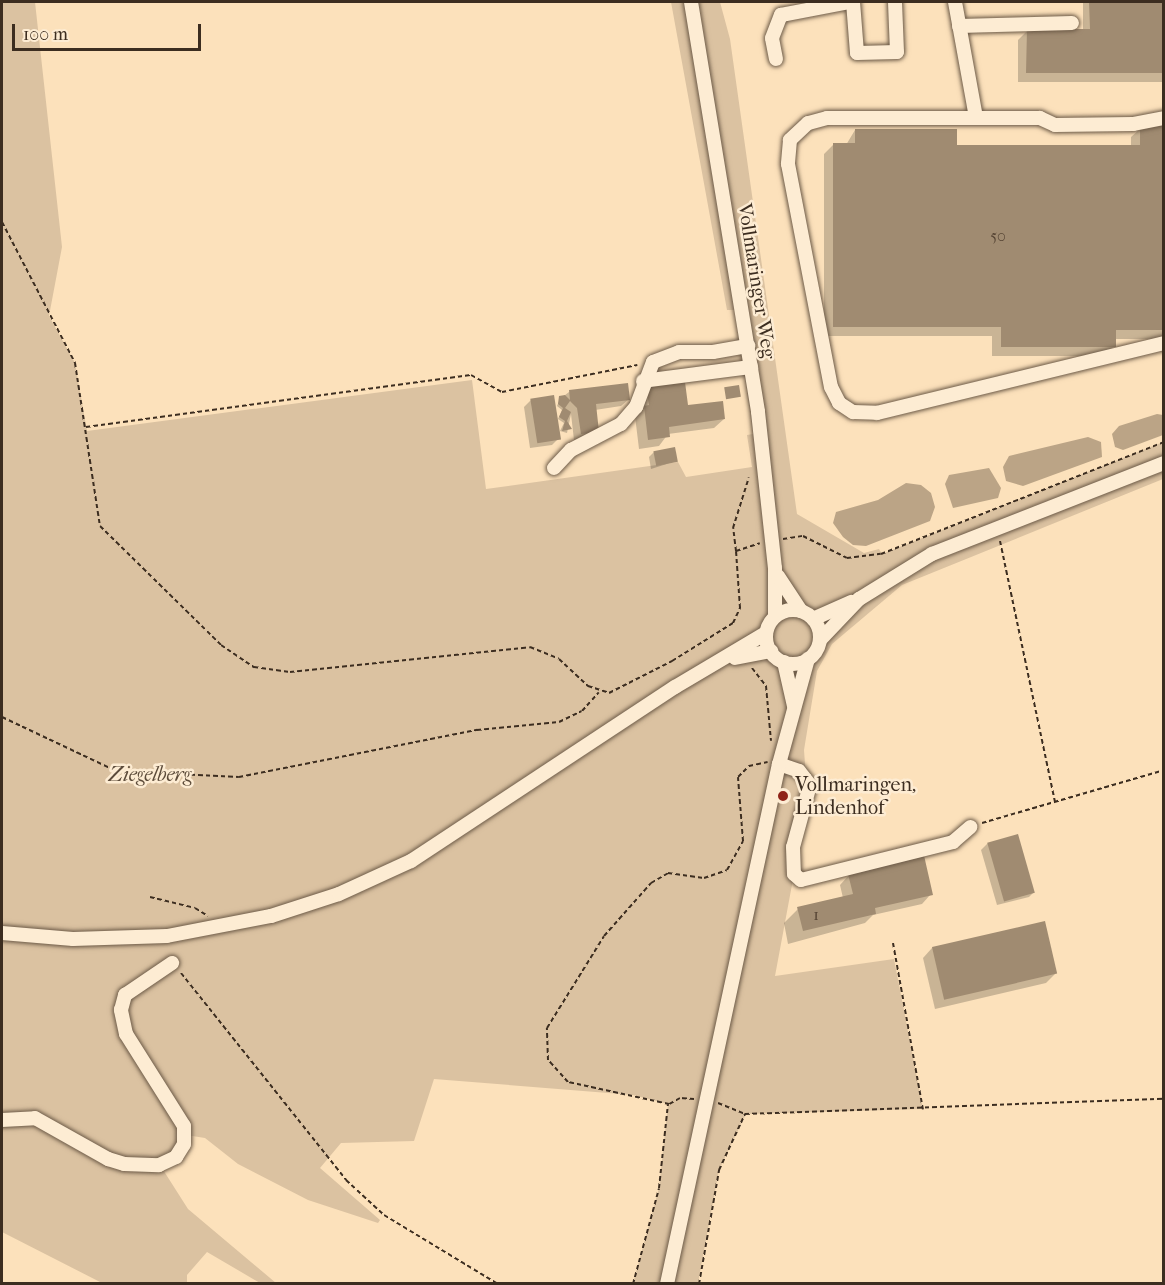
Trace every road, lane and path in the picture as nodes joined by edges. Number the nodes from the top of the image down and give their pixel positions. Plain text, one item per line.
1 (691, 2) edge
2 (851, 2) edge
3 (895, 2) edge
4 (955, 2) edge
5 (1072, 23) dead end
6 (959, 26) junction
7 (776, 59) dead end
8 (976, 118) junction
9 (1164, 118) edge
10 (2, 222) edge
11 (1164, 342) edge
12 (748, 346) junction
13 (713, 352) junction
14 (653, 362) junction
15 (751, 367) junction
16 (715, 372) junction
17 (643, 381) junction
18 (86, 427) junction
19 (1164, 442) edge
20 (1164, 463) edge
21 (554, 468) dead end
22 (749, 477) dead end
23 (997, 527) junction
24 (772, 541) junction
25 (736, 551) junction
26 (775, 568) junction
27 (859, 599) junction
28 (801, 611) junction
29 (775, 616) junction
30 (813, 619) junction
31 (766, 633) junction
32 (820, 640) junction
33 (771, 651) junction
34 (727, 659) junction
35 (808, 659) junction
36 (784, 662) junction
37 (599, 692) junction
38 (794, 711) junction
39 (2, 717) edge
40 (772, 744) dead end
41 (779, 765) junction
42 (1164, 770) edge
43 (1055, 802) junction
44 (970, 827) joint
45 (150, 897) dead end
46 (195, 908) dead end
47 (2, 933) edge
48 (893, 943) dead end
49 (172, 963) joint
50 (1164, 1099) edge
51 (708, 1101) junction
52 (669, 1104) junction
53 (923, 1109) junction
54 (746, 1114) junction
55 (2, 1120) edge
56 (498, 1284) edge
57 (633, 1284) edge
58 (667, 1284) edge
59 (699, 1284) edge

1 - 12 street, Vollmaringer Weg
2 - 3 street
2 - 7 street
4 - 6 street
5 - 6 street
6 - 8 street
8 - 9 street
8 - 11 street
10 - 18 path
12 - 13 street
12 - 15 street, Vollmaringer Weg
13 - 14 street
13 - 16 street
14 - 17 street
14 - 18 path
15 - 16 street
15 - 24 street, Vollmaringer Weg
16 - 17 street
17 - 21 street
18 - 37 path
19 - 24 path
20 - 23 street
22 - 25 path
23 - 27 street
23 - 43 path
24 - 25 path
24 - 26 street, Vollmaringer Weg
25 - 37 path
26 - 28 street, Vollmaringer Weg
26 - 29 street, Vollmaringer Weg
27 - 30 street
27 - 32 street
28 - 29 street
28 - 30 street
29 - 31 street
30 - 32 street
31 - 33 street
31 - 34 street
32 - 35 street
33 - 34 street
33 - 36 street
34 - 40 path
34 - 47 street
35 - 36 street
35 - 38 street
36 - 38 street
37 - 39 path
38 - 41 street
41 - 44 street
41 - 51 street
41 - 52 path
42 - 43 path
43 - 44 path
45 - 46 path
48 - 53 path
49 - 55 street
49 - 56 path
50 - 53 path
51 - 52 path
51 - 54 path
51 - 58 street
52 - 57 path
53 - 54 path
54 - 59 path

